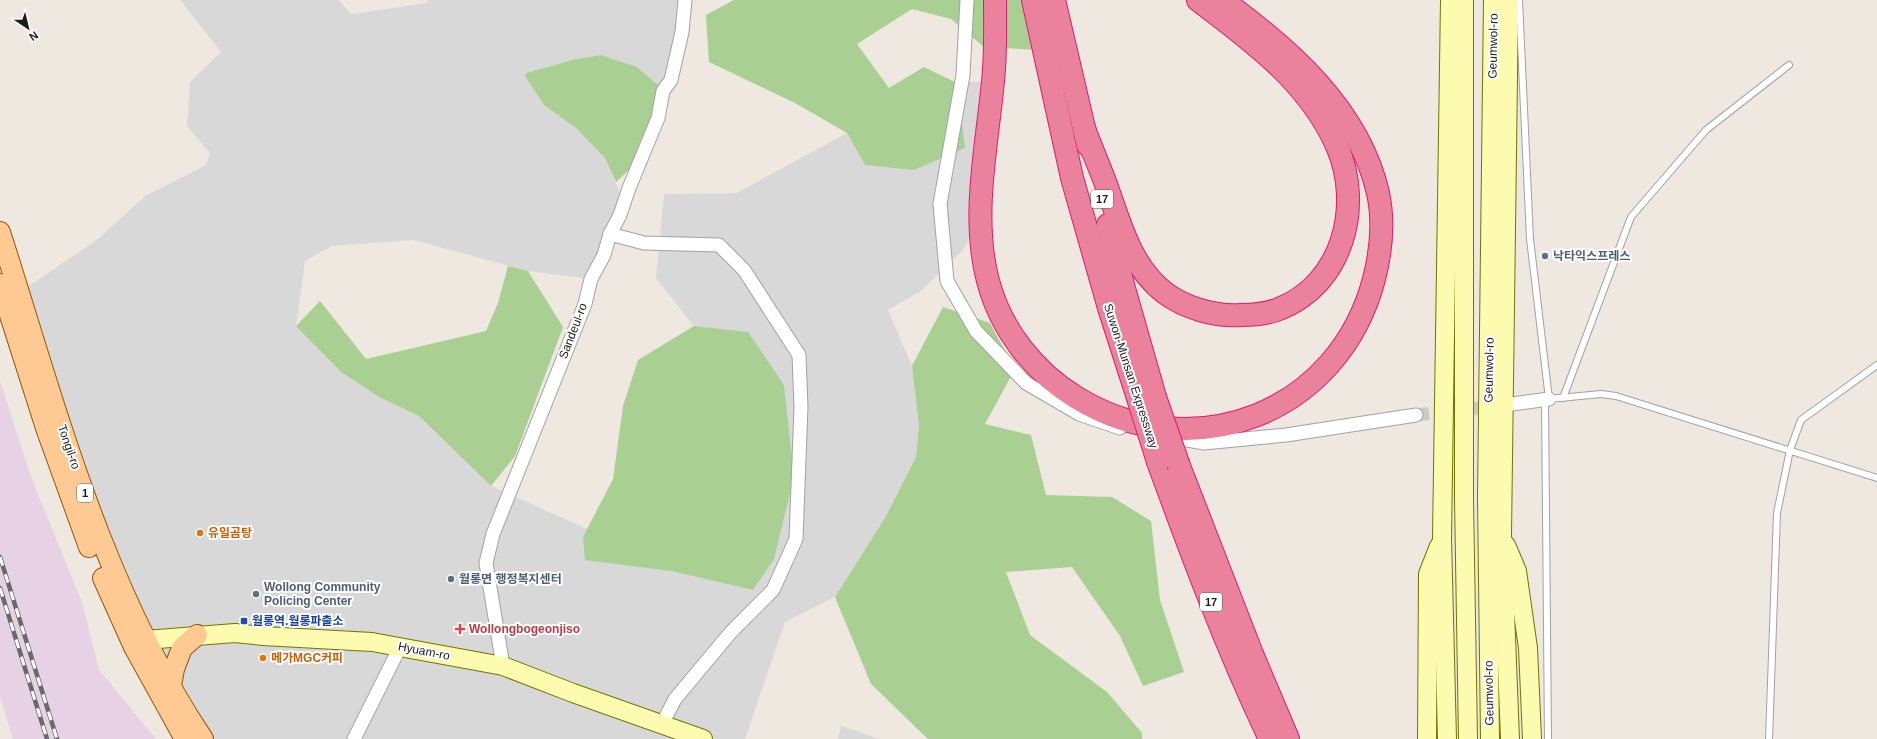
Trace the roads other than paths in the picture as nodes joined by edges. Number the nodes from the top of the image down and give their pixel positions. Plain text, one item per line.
1 (685, 0) edge
2 (967, 0) edge
3 (995, 0) edge
4 (1033, 0) edge
5 (1054, 0) edge
6 (1198, 0) edge
7 (1222, 0) edge
8 (1450, 0) edge
9 (1464, 0) edge
10 (1493, 0) edge
11 (1509, 0) edge
12 (1519, 0) edge
13 (1789, 65) dead end
14 (1085, 131) junction
15 (0, 232) edge
16 (610, 234) junction
17 (0, 284) edge
18 (1877, 365) edge
19 (1146, 396) junction
20 (1563, 398) junction
21 (1547, 400) junction
22 (1512, 404) dead end
23 (1416, 415) tunnel mouth
24 (1790, 450) junction
25 (1877, 478) edge
26 (1502, 535) junction
27 (1442, 538) junction
28 (197, 635) junction
29 (139, 640) junction
30 (400, 647) junction
31 (503, 666) junction
32 (171, 686) junction
33 (662, 724) junction
34 (185, 739) edge
35 (203, 739) edge
36 (354, 739) edge
37 (703, 739) edge
38 (1270, 739) edge
39 (1288, 739) edge
40 (1427, 739) edge
41 (1447, 739) edge
42 (1468, 739) edge
43 (1490, 739) edge
44 (1510, 739) edge
45 (1532, 739) edge
46 (1548, 739) edge
47 (1769, 739) edge

1 - 16 street, Sandeul-ro
2 - 23 street
3 - 7 highway
4 - 19 highway, Suwon-Munsan Expressway / 17
5 - 14 highway, Suwon-Munsan Expressway / 17
6 - 14 highway
8 - 27 main road
9 - 42 main road, Geumwol-ro
10 - 43 main road, Geumwol-ro
11 - 26 main road
12 - 21 lane
13 - 20 lane
14 - 19 highway, Suwon-Munsan Expressway / 17
15 - 29 main road, Tongil-ro / 1
16 - 31 street, Sandeul-ro
16 - 33 street
17 - 29 main road, Tongil-ro / 1
18 - 24 lane
19 - 38 highway, Suwon-Munsan Expressway / 17, bridge
19 - 39 highway, Suwon-Munsan Expressway / 17, bridge
20 - 21 lane
20 - 24 lane
21 - 22 street
21 - 46 lane
24 - 25 lane
24 - 47 lane
26 - 44 main road
26 - 45 main road
27 - 40 main road
27 - 41 main road
28 - 29 main road, Hyuam-ro
28 - 30 main road, Hyuam-ro
28 - 32 main road
29 - 32 main road, Tongil-ro / 1
29 - 34 main road, Tongil-ro / 1
30 - 31 main road, Hyuam-ro
30 - 36 street
31 - 33 main road, Hyuam-ro
32 - 35 main road, Tongil-ro / 1
33 - 37 main road, Hyuam-ro

